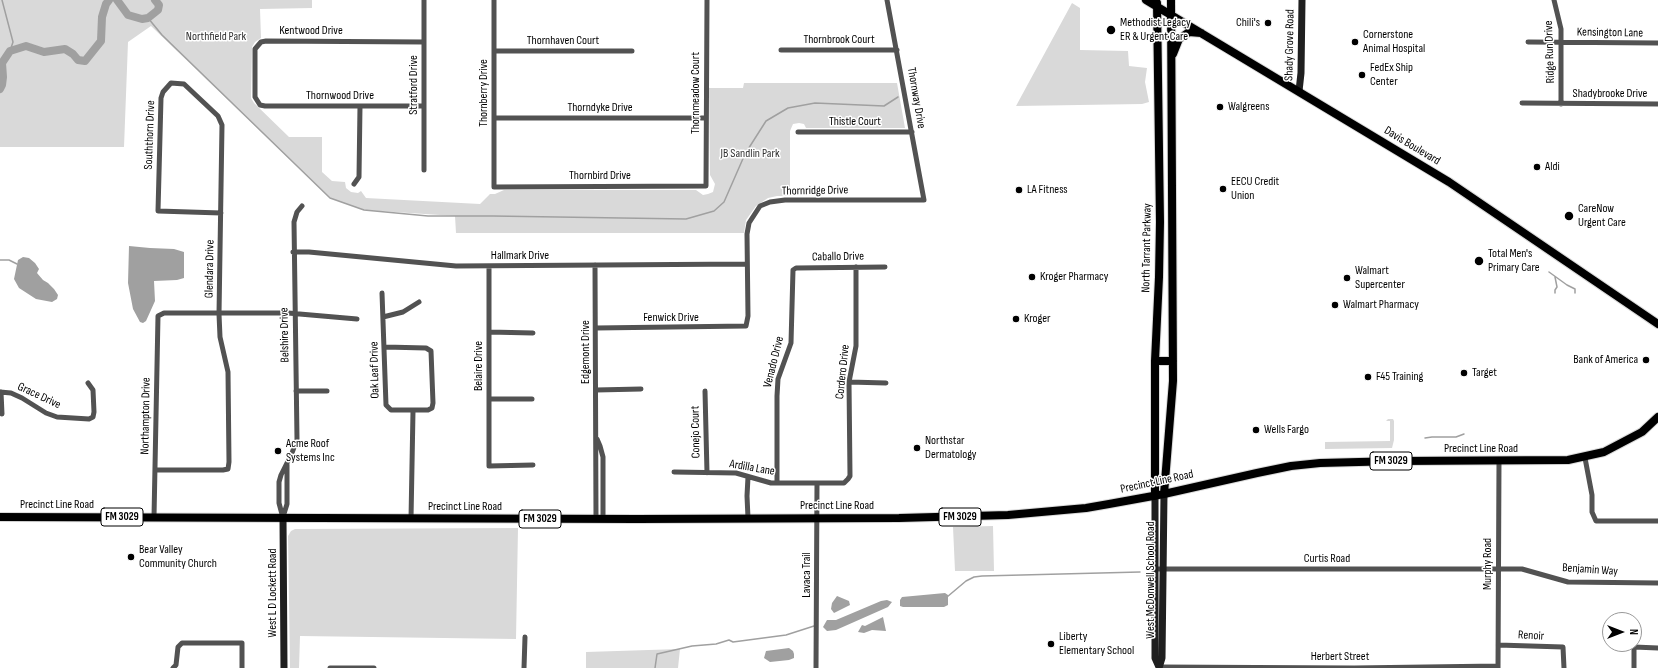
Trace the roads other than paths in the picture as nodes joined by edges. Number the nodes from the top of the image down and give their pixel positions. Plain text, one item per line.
1 (424, 0) edge
2 (494, 0) edge
3 (707, 0) edge
4 (887, 0) edge
5 (1146, 0) edge
6 (1171, 0) edge
7 (1302, 0) edge
8 (1554, 0) edge
9 (1157, 3) edge
10 (1171, 14) junction
11 (1203, 33) junction
12 (424, 42) junction
13 (1528, 42) dead end
14 (1561, 42) junction
15 (1658, 43) edge
16 (494, 50) junction
17 (632, 50) dead end
18 (781, 50) dead end
19 (896, 50) junction
20 (1172, 56) junction
21 (188, 88) joint
22 (1299, 91) junction
23 (257, 102) joint
24 (1522, 104) dead end
25 (1561, 104) junction
26 (1658, 104) edge
27 (360, 106) junction
28 (424, 106) junction
29 (494, 118) junction
30 (706, 118) junction
31 (798, 132) dead end
32 (912, 132) junction
33 (424, 170) dead end
34 (354, 184) dead end
35 (494, 186) joint
36 (706, 186) joint
37 (924, 200) joint
38 (302, 206) dead end
39 (221, 213) junction
40 (1160, 229) junction
41 (1173, 230) junction
42 (294, 252) junction
43 (747, 264) junction
44 (595, 265) junction
45 (489, 266) junction
46 (856, 267) junction
47 (885, 267) dead end
48 (793, 270) joint
49 (382, 293) dead end
50 (419, 302) dead end
51 (294, 313) junction
52 (219, 314) junction
53 (383, 317) junction
54 (358, 319) dead end
55 (1658, 324) edge
56 (746, 326) joint
57 (596, 328) junction
58 (489, 332) junction
59 (533, 333) dead end
60 (385, 347) junction
61 (1155, 361) junction
62 (1173, 361) junction
63 (88, 382) dead end
64 (849, 382) junction
65 (886, 382) dead end
66 (641, 389) dead end
67 (596, 390) junction
68 (296, 391) junction
69 (327, 391) dead end
70 (705, 391) dead end
71 (0, 392) edge
72 (489, 399) junction
73 (532, 399) dead end
74 (413, 411) junction
75 (2, 414) dead end
76 (1658, 417) edge
77 (1586, 458) junction
78 (1498, 461) junction
79 (533, 465) dead end
80 (155, 470) junction
81 (674, 472) dead end
82 (707, 473) junction
83 (748, 477) junction
84 (848, 480) joint
85 (777, 483) junction
86 (817, 483) junction
87 (1164, 494) junction
88 (1155, 496) junction
89 (0, 517) edge
90 (154, 518) junction
91 (283, 518) junction
92 (599, 518) junction
93 (748, 518) junction
94 (817, 518) junction
95 (411, 519) junction
96 (1658, 522) edge
97 (1159, 569) junction
98 (1498, 569) junction
99 (1658, 583) edge
100 (525, 637) dead end
101 (1498, 644) junction
102 (1658, 648) edge
103 (1159, 667) edge
104 (1498, 667) edge
105 (172, 668) edge
106 (242, 668) edge
107 (284, 668) edge
108 (330, 668) edge
109 (374, 668) edge
110 (524, 668) edge
111 (816, 668) edge
112 (1564, 668) edge
113 (1634, 668) edge

1 - 12 street, Stratford Drive
2 - 16 street, Thornberry Drive
3 - 30 street, Thornmeadow Court
4 - 19 street, Thornway Drive
5 - 9 main road, Davis Boulevard
6 - 10 main road, North Tarrant Parkway
7 - 22 main road, Shady Grove Road
8 - 14 street, Ridge Run Drive
9 - 10 main road, Davis Boulevard
9 - 40 main road, North Tarrant Parkway
10 - 11 main road, Davis Boulevard
10 - 20 main road, North Tarrant Parkway
11 - 20 main road
11 - 22 main road, Davis Boulevard
12 - 23 street, Kentwood Drive
12 - 28 street, Stratford Drive
13 - 14 street, Kensington Lane
14 - 15 street, Kensington Lane
14 - 25 street, Ridge Run Drive
16 - 17 street, Thornhaven Court
16 - 29 street, Thornberry Drive
18 - 19 street, Thornbrook Court
19 - 32 street, Thornway Drive
20 - 41 main road, North Tarrant Parkway
21 - 39 street, Glendara Drive
21 - 39 street, Souththorn Drive
22 - 55 main road, Davis Boulevard
23 - 27 street, Thornwood Drive
24 - 25 street, Shadybrooke Drive
25 - 26 street, Shadybrooke Drive
27 - 28 street, Thornwood Drive
27 - 34 street
28 - 33 street, Stratford Drive
29 - 30 street, Thorndyke Drive
29 - 35 street, Thornberry Drive
30 - 36 street, Thornmeadow Court
31 - 32 street, Thistle Court
32 - 37 street, Thornway Drive
35 - 36 street, Thornbird Drive
37 - 43 street, Thornridge Drive
38 - 42 street, Belshire Drive
39 - 52 street, Glendara Drive
40 - 41 main road
40 - 61 main road, North Tarrant Parkway
41 - 62 main road, North Tarrant Parkway
42 - 45 street, Hallmark Drive
42 - 51 street, Belshire Drive
43 - 44 street, Hallmark Drive
43 - 56 street, Thornridge Drive
44 - 45 street, Hallmark Drive
44 - 57 street, Edgemont Drive
45 - 58 street, Belaire Drive
46 - 47 street, Caballo Drive
46 - 48 street, Caballo Drive
46 - 64 street, Cordero Drive
48 - 85 street, Venado Drive
49 - 53 street, Oak Leaf Drive
50 - 53 street
51 - 52 street
51 - 54 street
51 - 68 street, Belshire Drive
52 - 80 street, Northampton Drive
52 - 80 street, Glendara Drive
53 - 60 street, Oak Leaf Drive
56 - 57 street, Fenwick Drive
57 - 67 street, Edgemont Drive
58 - 59 street
58 - 72 street, Belaire Drive
60 - 74 street, Oak Leaf Drive
60 - 74 street, Oak Leaf Drive
61 - 62 main road
61 - 88 main road, North Tarrant Parkway
62 - 87 main road, North Tarrant Parkway
63 - 71 street, Grace Drive
64 - 65 street
64 - 84 street, Cordero Drive
66 - 67 street
67 - 92 street, Edgemont Drive
68 - 69 street
68 - 91 street, Belshire Drive
70 - 82 street, Conejo Court
71 - 75 street
72 - 73 street
72 - 79 street, Belaire Drive
74 - 95 street
76 - 77 main road, Precinct Line Road / FM 3029
77 - 78 main road, Precinct Line Road / FM 3029
77 - 96 street
78 - 87 main road, Precinct Line Road / FM 3029
78 - 98 street, Murphy Road
80 - 90 street, Northampton Drive
81 - 82 street, Ardilla Lane
82 - 83 street, Ardilla Lane
83 - 85 street, Ardilla Lane
83 - 93 street
84 - 86 street, Ardilla Lane
85 - 86 street, Ardilla Lane
86 - 94 street, Lavaca Trail
87 - 88 main road, Precinct Line Road / FM 3029
87 - 97 main road, West McDonwell School Road
88 - 94 main road, Precinct Line Road / FM 3029
88 - 97 main road, West McDonwell School Road
89 - 90 main road, Precinct Line Road / FM 3029
90 - 91 main road, Precinct Line Road / FM 3029
91 - 95 main road, Precinct Line Road / FM 3029
91 - 107 main road, West L D Lockett Road
92 - 93 main road, Precinct Line Road / FM 3029
92 - 95 main road, Precinct Line Road / FM 3029
93 - 94 main road, Precinct Line Road / FM 3029
94 - 111 street, Lavaca Trail
97 - 98 street, Curtis Road
97 - 103 main road, West McDonwell School Road
98 - 99 street, Benjamin Way
98 - 101 street, Murphy Road
100 - 110 street
101 - 104 street, Murphy Road
101 - 112 street, Renoir
102 - 113 street
103 - 104 street, Herbert Street
105 - 106 street
108 - 109 street

